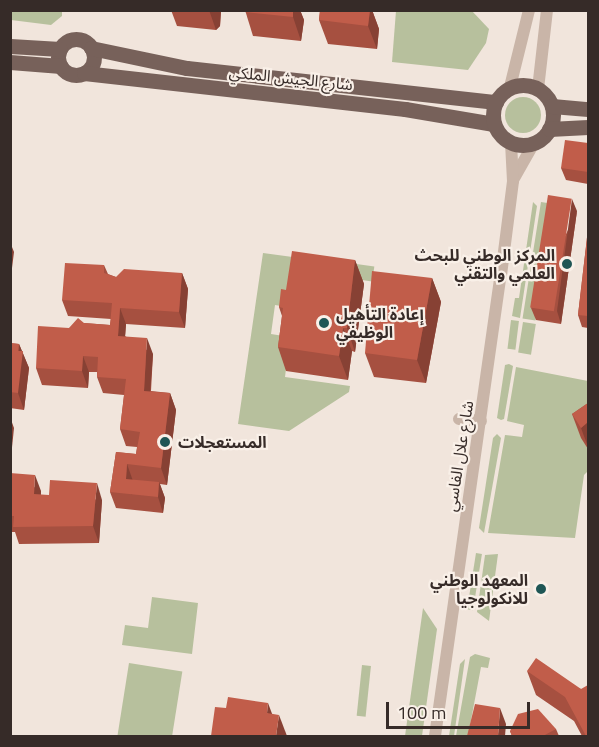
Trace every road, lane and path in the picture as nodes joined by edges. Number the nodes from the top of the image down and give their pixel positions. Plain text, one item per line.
1 (529, 10) edge
2 (547, 10) edge
3 (10, 46) edge
4 (91, 48) junction
5 (60, 49) junction
6 (10, 62) edge
7 (60, 66) junction
8 (84, 73) junction
9 (510, 87) junction
10 (538, 89) junction
11 (496, 102) junction
12 (552, 106) junction
13 (588, 109) edge
14 (494, 124) junction
15 (588, 127) edge
16 (549, 129) junction
17 (511, 142) junction
18 (534, 142) junction
19 (513, 181) junction
20 (459, 419) dead end
21 (481, 421) junction
22 (435, 736) edge

1 - 9 street
2 - 10 street
3 - 5 main road
4 - 5 main road
4 - 8 main road
4 - 11 main road, شارع الجيش الملكي
5 - 7 main road
6 - 7 main road
7 - 8 main road
8 - 14 main road, شارع الجيش الملكي
9 - 10 main road
9 - 11 main road
10 - 12 main road
11 - 14 main road
12 - 13 main road
12 - 16 main road
14 - 17 main road
15 - 16 main road
16 - 18 main road
17 - 18 main road
17 - 19 street, شارع علال الفاسي
18 - 19 street, شارع علال الفاسي
19 - 21 street, شارع علال الفاسي
20 - 21 street
21 - 22 street, شارع علال الفاسي

